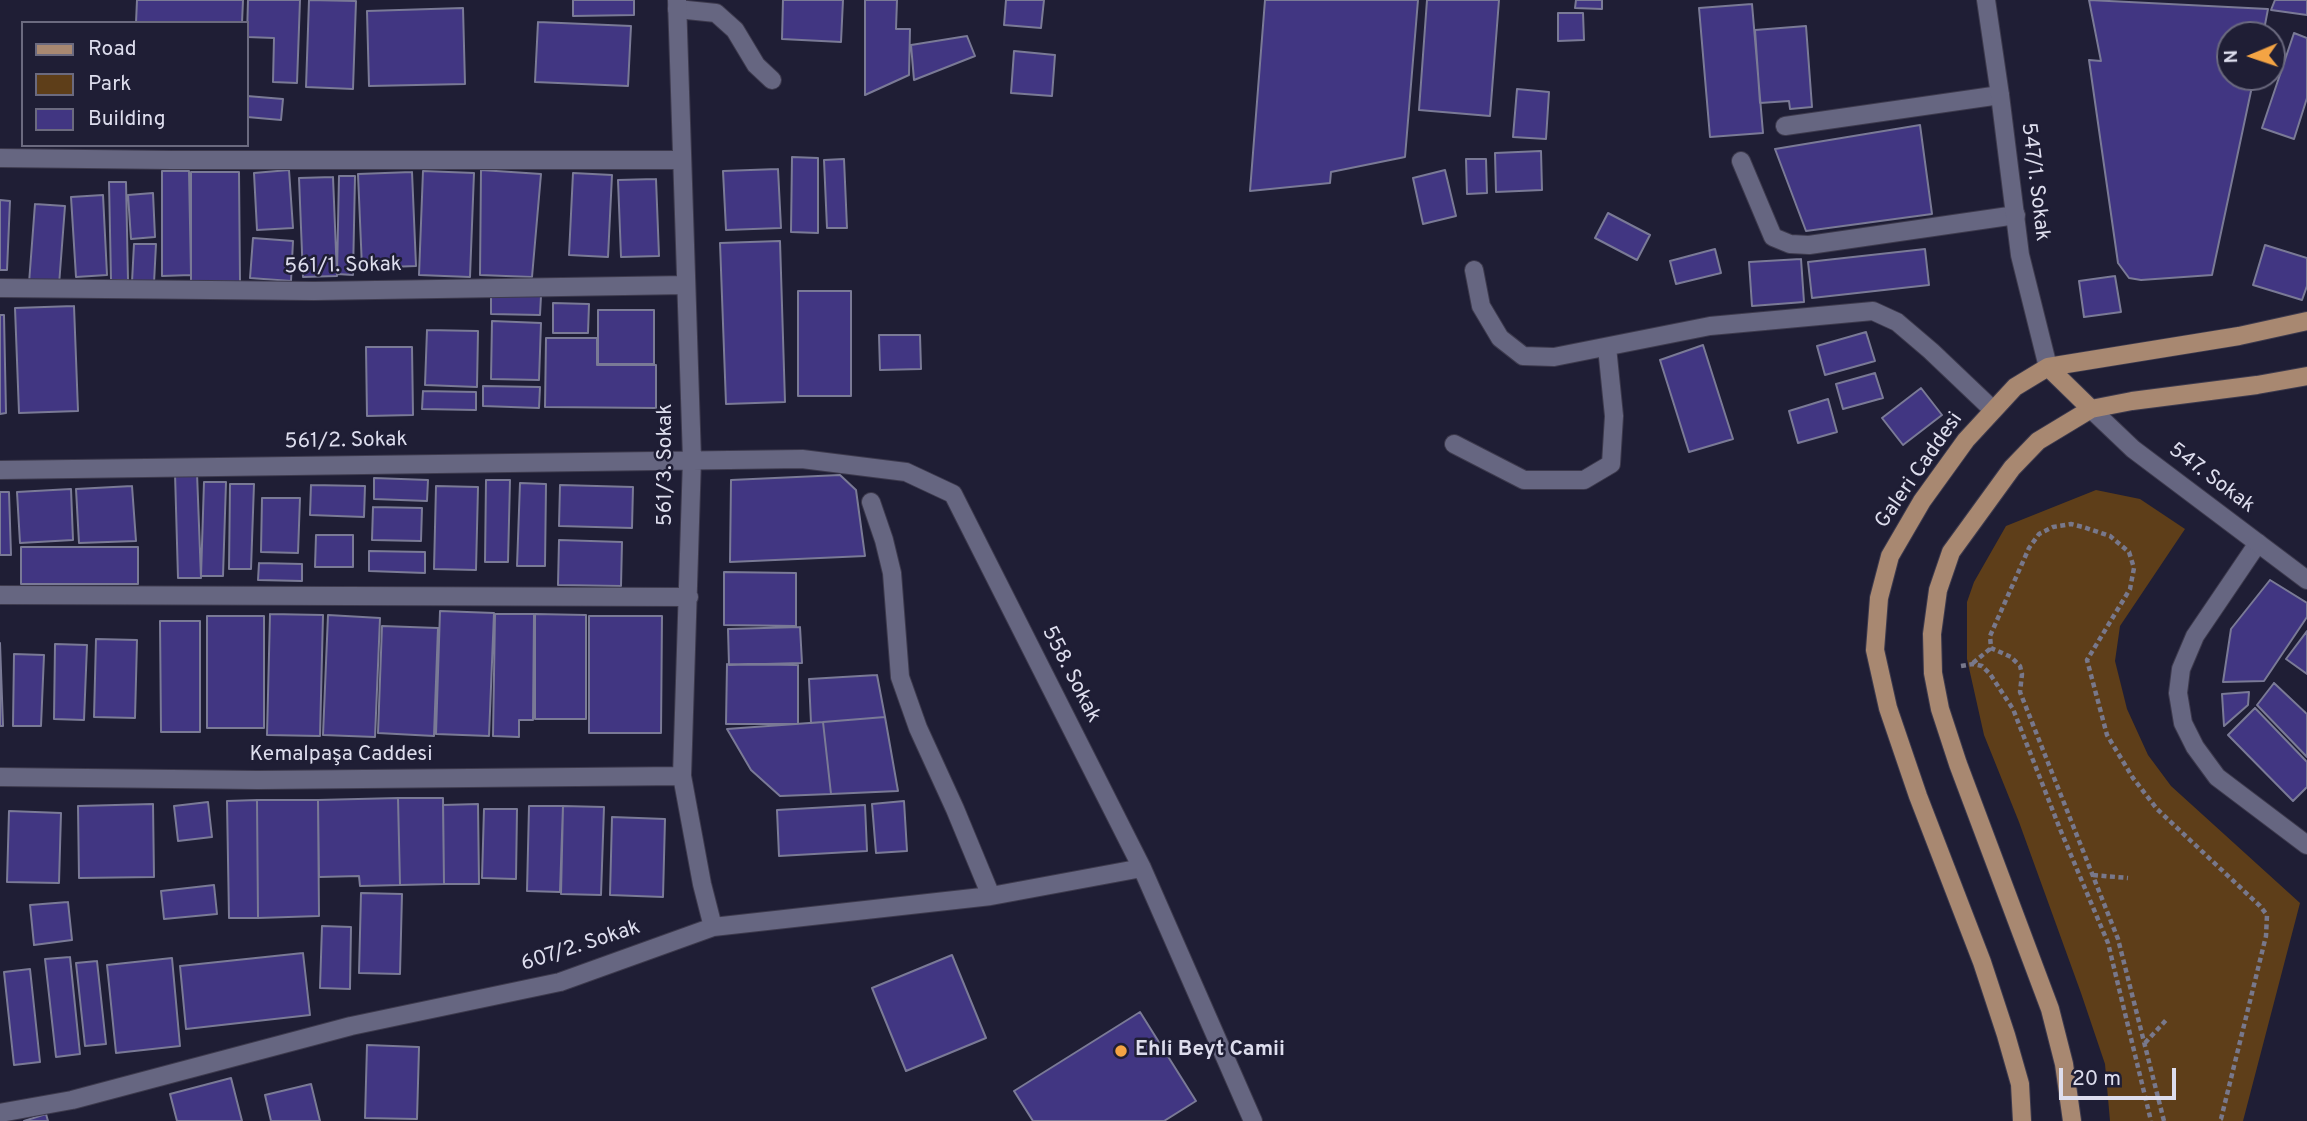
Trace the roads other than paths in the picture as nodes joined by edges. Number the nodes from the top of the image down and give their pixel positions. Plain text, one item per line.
1 (1986, 0) edge
2 (677, 4) edge
3 (772, 80) dead end
4 (2000, 95) junction
5 (1785, 125) dead end
6 (0, 158) edge
7 (682, 160) junction
8 (1741, 162) dead end
9 (2016, 215) junction
10 (1474, 270) dead end
11 (686, 285) junction
12 (0, 288) edge
13 (2307, 321) edge
14 (1607, 347) junction
15 (2049, 367) junction
16 (2307, 376) edge
17 (2091, 409) junction
18 (1993, 410) junction
19 (1454, 444) dead end
20 (692, 459) junction
21 (0, 470) edge
22 (870, 502) dead end
23 (2258, 543) junction
24 (2307, 580) edge
25 (0, 595) edge
26 (689, 597) junction
27 (682, 776) junction
28 (0, 777) edge
29 (2307, 845) edge
30 (1142, 868) junction
31 (991, 895) junction
32 (713, 927) junction
33 (0, 1113) edge
34 (1253, 1121) edge
35 (2022, 1121) edge
36 (2072, 1121) edge

1 - 4 street, 547/1. Sokak
2 - 3 street
2 - 7 street, 561/3. Sokak
4 - 5 street
4 - 9 street, 547/1. Sokak
6 - 7 street
7 - 11 street, 561/3. Sokak
8 - 9 street
9 - 15 street, 547/1. Sokak
10 - 14 street
11 - 12 street, 561/1. Sokak
11 - 20 street, 561/3. Sokak
13 - 15 main road, Galeri Caddesi
14 - 18 street
14 - 19 street
15 - 17 main road
15 - 18 main road, Galeri Caddesi
16 - 17 main road
17 - 23 street, 547. Sokak
17 - 36 main road
18 - 35 main road, Galeri Caddesi
20 - 21 street, 561/2. Sokak
20 - 26 street, 561/3. Sokak
20 - 30 street, 558. Sokak
22 - 31 street
23 - 24 street, 547. Sokak
23 - 29 street
25 - 26 street
26 - 27 street, 561/3. Sokak
27 - 28 street, Kemalpaşa Caddesi
27 - 32 street, 561/3. Sokak
30 - 31 street, 607/2. Sokak
30 - 34 street, 558. Sokak
31 - 32 street, 607/2. Sokak
32 - 33 street, 607/2. Sokak

